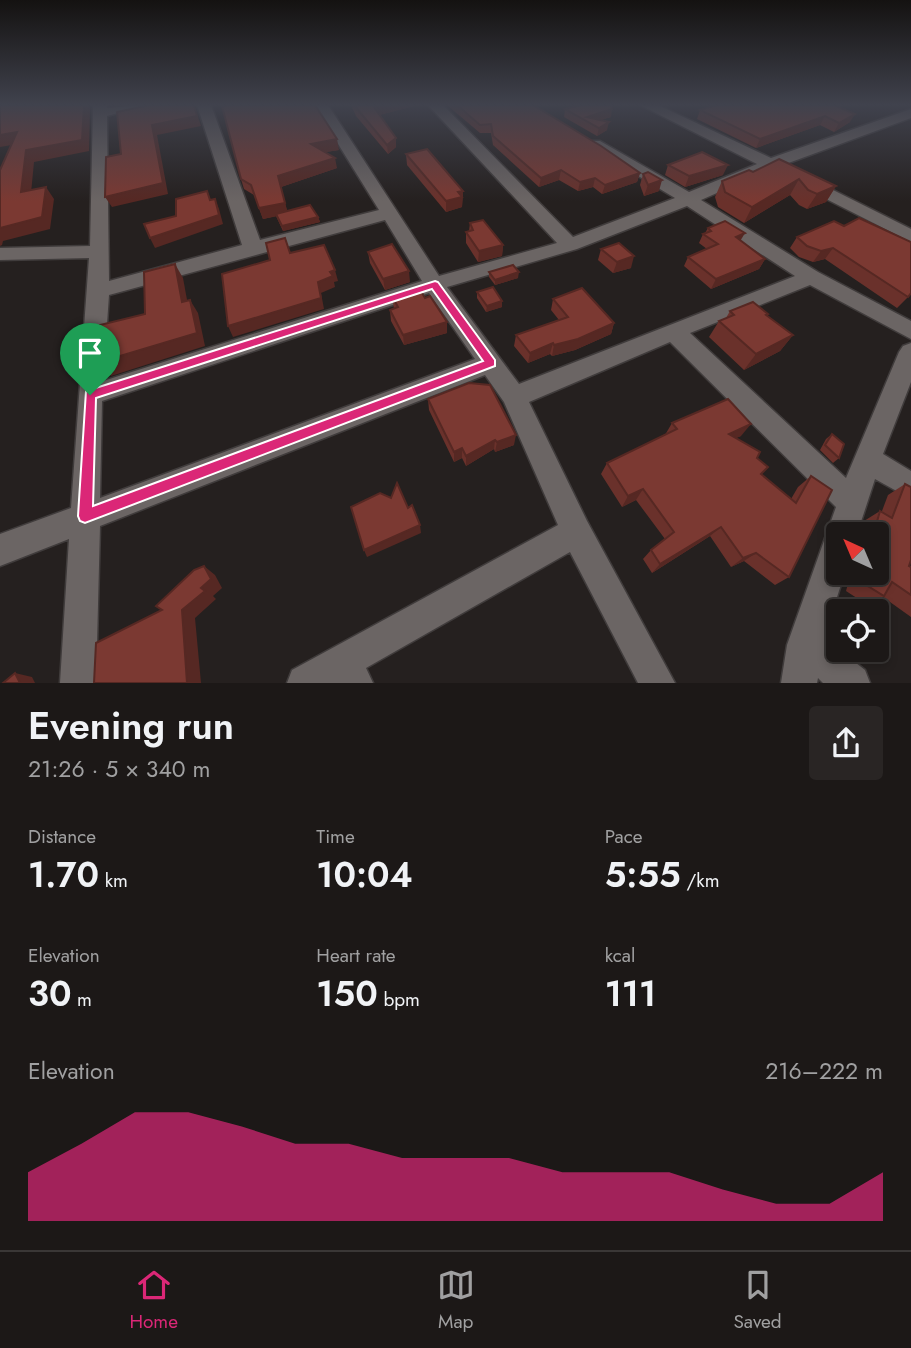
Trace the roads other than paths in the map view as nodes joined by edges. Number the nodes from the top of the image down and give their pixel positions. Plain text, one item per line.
1 (100, 137) edge
2 (215, 137) edge
3 (345, 137) edge
4 (466, 137) edge
5 (582, 137) edge
6 (714, 137) edge
7 (845, 137) edge
8 (770, 164) junction
9 (688, 199) junction
10 (390, 213) junction
11 (911, 236) edge
12 (570, 245) junction
13 (253, 248) junction
14 (99, 252) junction
15 (0, 254) edge
16 (811, 277) junction
17 (435, 284) junction
18 (99, 292) junction
19 (673, 331) junction
20 (911, 331) edge
21 (911, 352) edge
22 (491, 363) junction
23 (90, 395) junction
24 (514, 397) junction
25 (867, 459) junction
26 (911, 486) edge
27 (852, 503) junction
28 (85, 516) junction
29 (846, 522) edge
30 (576, 533) junction
31 (0, 550) edge
32 (826, 580) edge
33 (804, 645) junction
34 (348, 673) edge
35 (78, 683) edge
36 (305, 683) edge
37 (657, 683) edge
38 (800, 683) edge
39 (852, 683) edge

1 - 14 street
2 - 13 street
3 - 10 street
4 - 12 street
5 - 9 street
6 - 8 street
7 - 8 street
8 - 9 street
8 - 11 street
9 - 12 street
9 - 16 street
10 - 13 street
10 - 17 street
12 - 17 street
13 - 18 street
14 - 15 street
14 - 18 street
16 - 19 street
16 - 20 street
17 - 22 street
17 - 23 street
18 - 23 street
19 - 24 street
19 - 27 street
21 - 25 street
22 - 24 street
22 - 28 street
23 - 28 street
24 - 30 street
25 - 26 street
25 - 27 street
27 - 29 street
28 - 31 street
28 - 35 street
30 - 34 street
30 - 37 street
32 - 33 street
33 - 38 street
33 - 39 street
34 - 36 street

